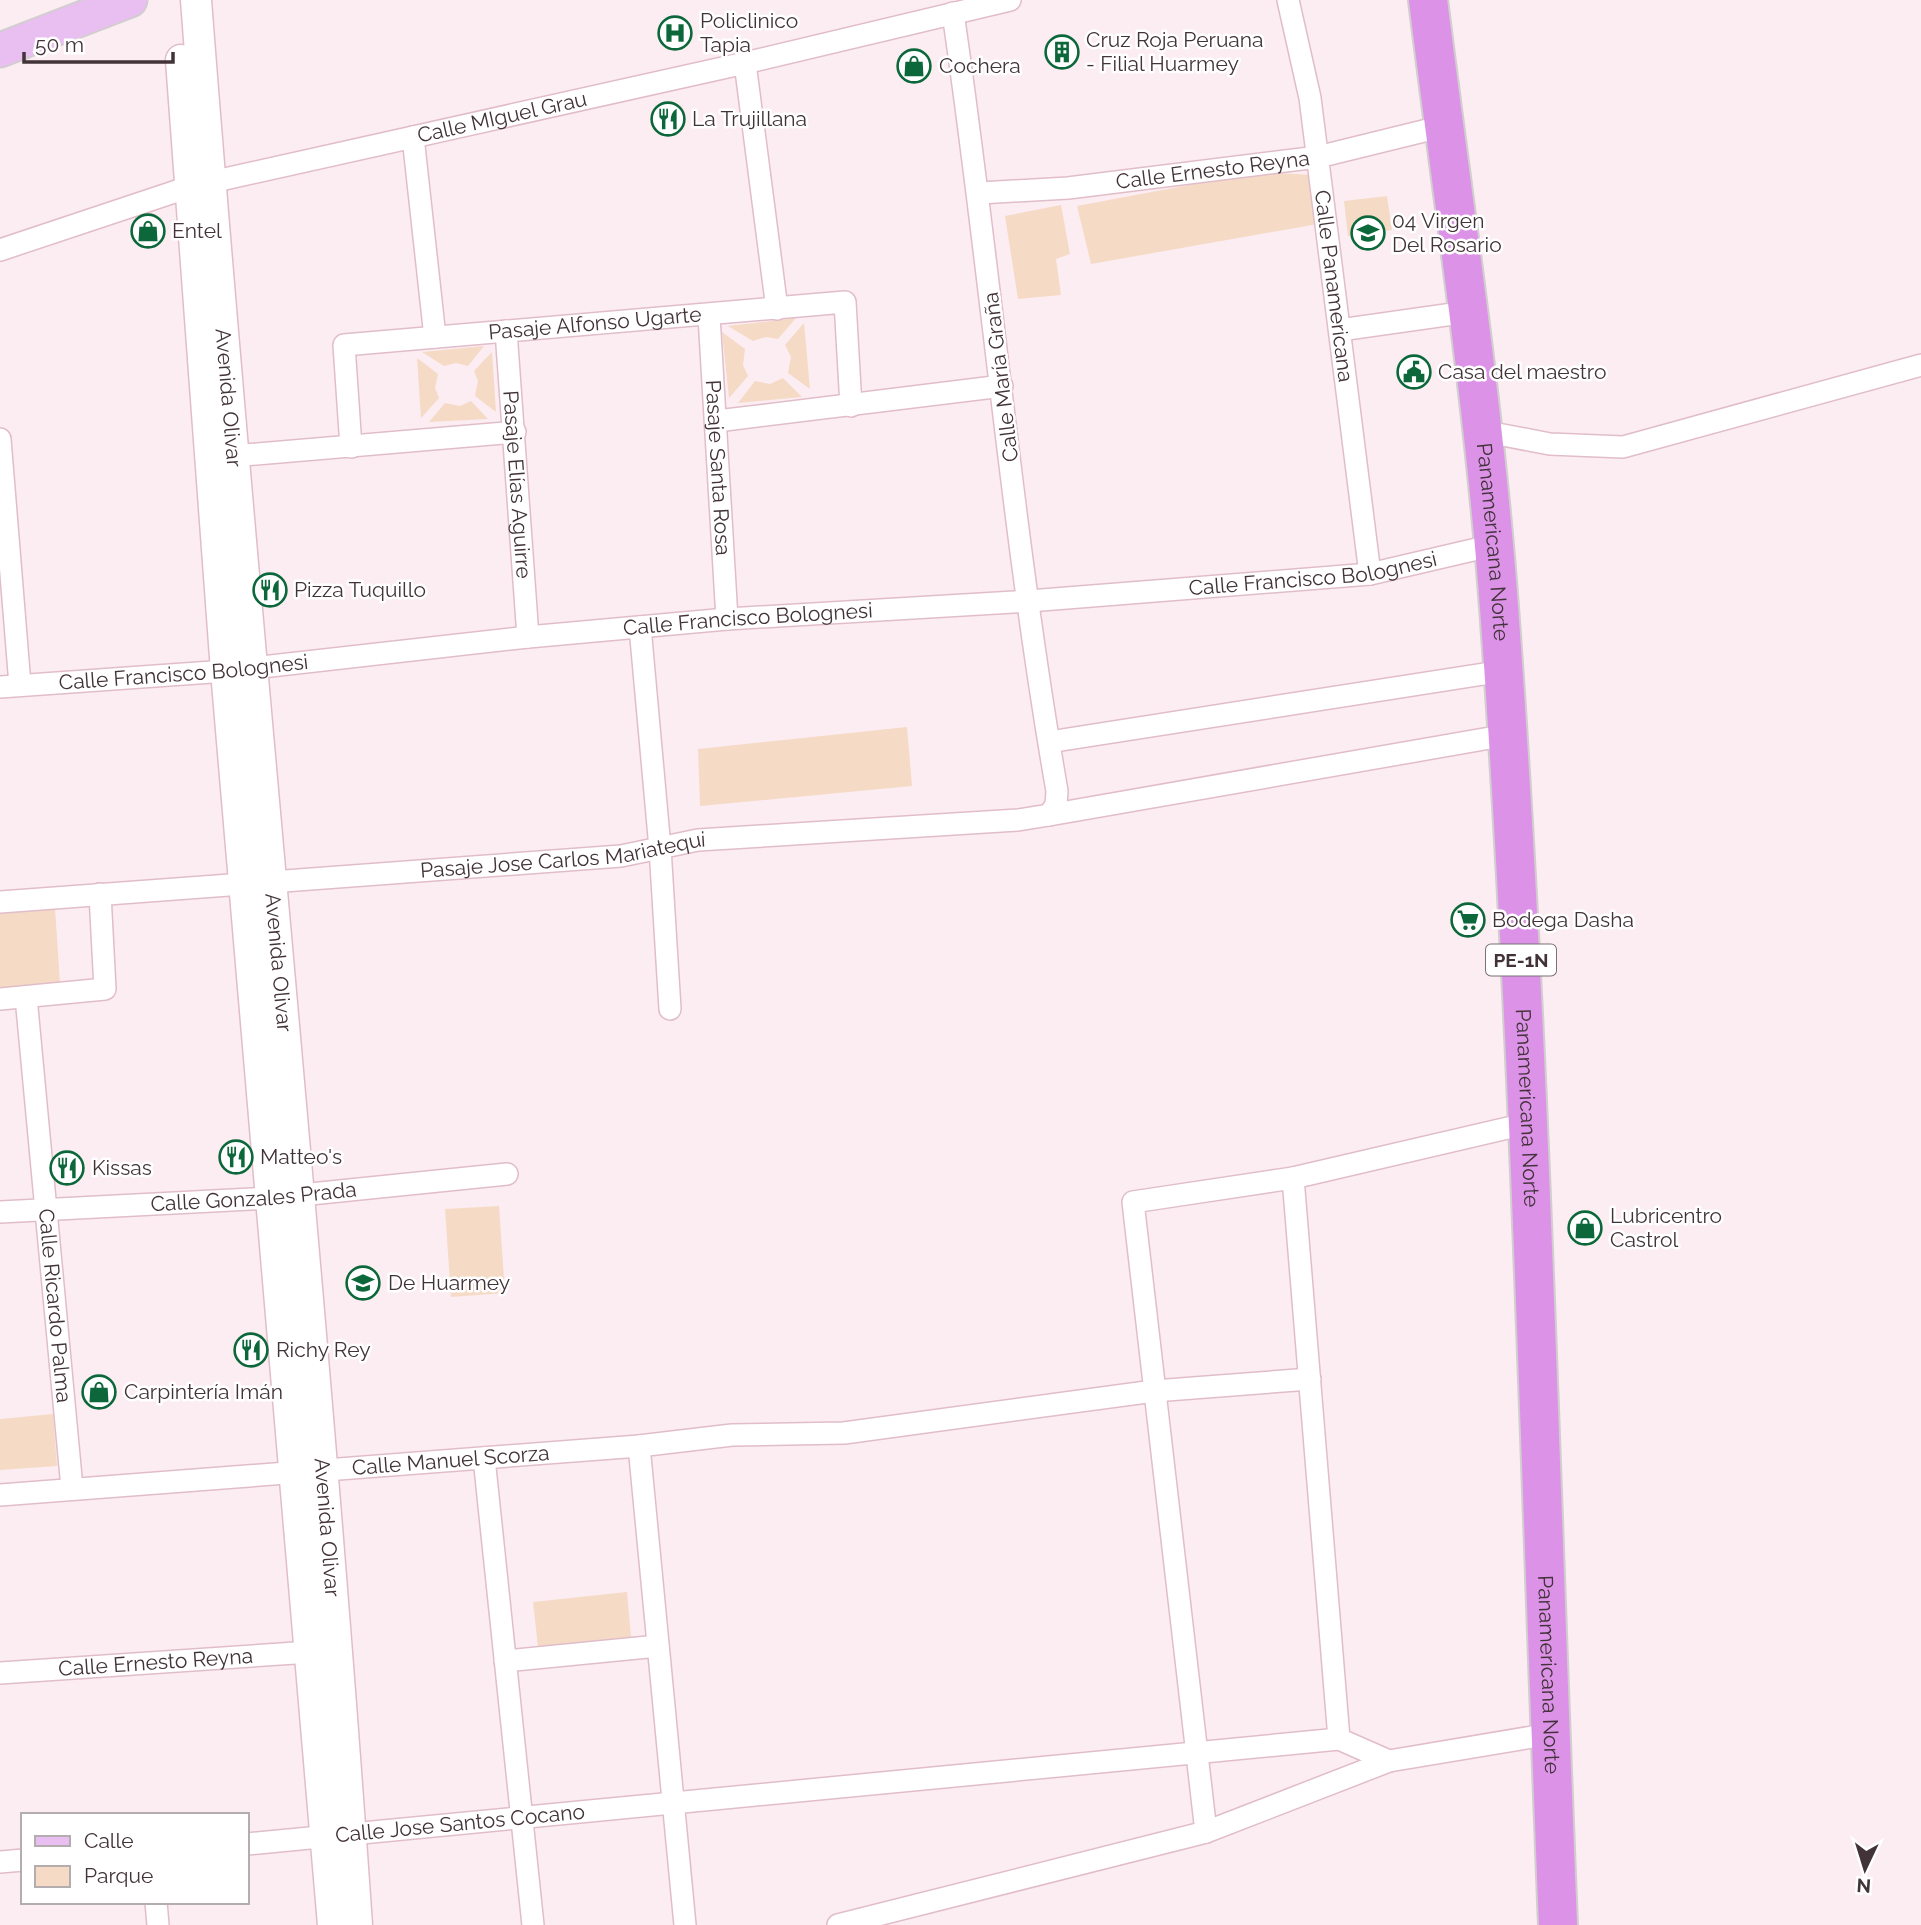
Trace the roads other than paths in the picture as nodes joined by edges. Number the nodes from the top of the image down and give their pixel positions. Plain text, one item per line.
1 (130, 0) edge
2 (177, 0) edge
3 (197, 0) edge
4 (1010, 0) edge
5 (1288, 0) edge
6 (1428, 0) edge
7 (953, 13) junction
8 (0, 50) edge
9 (745, 63) junction
10 (1444, 126) junction
11 (413, 136) junction
12 (1318, 157) junction
13 (199, 184) junction
14 (980, 193) junction
15 (0, 250) edge
16 (777, 309) junction
17 (1467, 312) junction
18 (709, 316) junction
19 (1340, 330) junction
20 (506, 331) junction
21 (435, 337) junction
22 (1921, 365) edge
23 (1002, 386) junction
24 (851, 406) junction
25 (717, 421) junction
26 (1482, 431) junction
27 (515, 432) junction
28 (0, 439) edge
29 (351, 447) junction
30 (222, 457) junction
31 (4, 537) edge
32 (1494, 545) junction
33 (1370, 574) junction
34 (1029, 601) junction
35 (727, 619) junction
36 (640, 627) junction
37 (528, 637) junction
38 (238, 669) junction
39 (1503, 671) junction
40 (10, 686) edge
41 (1507, 735) junction
42 (1049, 742) junction
43 (1049, 815) junction
44 (660, 848) junction
45 (257, 881) junction
46 (100, 894) junction
47 (0, 902) edge
48 (26, 997) junction
49 (0, 999) edge
50 (670, 1009) dead end
51 (1530, 1123) junction
52 (507, 1174) dead end
53 (1293, 1178) junction
54 (285, 1197) junction
55 (46, 1209) junction
56 (0, 1212) edge
57 (1310, 1379) junction
58 (1154, 1391) junction
59 (639, 1446) junction
60 (484, 1458) junction
61 (307, 1471) junction
62 (72, 1488) junction
63 (0, 1495) edge
64 (658, 1646) junction
65 (310, 1652) junction
66 (505, 1661) junction
67 (0, 1673) edge
68 (1550, 1734) junction
69 (1339, 1739) junction
70 (1196, 1755) junction
71 (1389, 1761) junction
72 (674, 1804) junction
73 (521, 1818) junction
74 (1206, 1832) junction
75 (337, 1836) junction
76 (248, 1844) edge
77 (21, 1860) edge
78 (0, 1862) edge
79 (156, 1904) edge
80 (158, 1925) edge
81 (333, 1925) edge
82 (357, 1925) edge
83 (533, 1925) edge
84 (685, 1925) edge
85 (838, 1925) edge
86 (1558, 1925) edge

1 - 8 main road
2 - 13 street, Avenida Olivar
3 - 13 street, Avenida Olivar
4 - 7 street, Calle MIguel Grau
5 - 12 street, Calle Panamericana
6 - 10 highway, Panamericana Norte / PE-1N
7 - 9 street, Calle MIguel Grau
7 - 14 street, Calle María Graña
9 - 11 street, Calle MIguel Grau
9 - 16 street
10 - 12 street, Calle Ernesto Reyna
10 - 17 highway, Panamericana Norte / PE-1N
11 - 13 street, Calle MIguel Grau
11 - 21 street
12 - 14 street, Calle Ernesto Reyna
12 - 19 street, Calle Panamericana
13 - 15 street, Calle MIguel Grau
13 - 30 street, Avenida Olivar
14 - 23 street, Calle María Graña
16 - 18 street, Pasaje Alfonso Ugarte
16 - 24 street, Pasaje Alfonso Ugarte
17 - 19 street
17 - 26 highway, Panamericana Norte / PE-1N
18 - 20 street, Pasaje Alfonso Ugarte
18 - 25 street, Pasaje Santa Rosa
19 - 33 street, Calle Panamericana
20 - 21 street, Pasaje Alfonso Ugarte
20 - 27 street, Pasaje Elías Aguirre
21 - 29 street, Pasaje Alfonso Ugarte
22 - 26 street
23 - 24 street
23 - 34 street, Calle María Graña
24 - 25 street
25 - 35 street, Pasaje Santa Rosa
26 - 32 highway, Panamericana Norte / PE-1N
27 - 29 street
27 - 37 street, Pasaje Elías Aguirre
28 - 31 street
29 - 30 street
30 - 38 street, Avenida Olivar
31 - 40 street
32 - 33 street, Calle Francisco Bolognesi
32 - 39 highway, Panamericana Norte / PE-1N
33 - 34 street, Calle Francisco Bolognesi
34 - 35 street, Calle Francisco Bolognesi
34 - 42 street, Calle María Graña
35 - 36 street, Calle Francisco Bolognesi
36 - 37 street, Calle Francisco Bolognesi
36 - 44 street
37 - 38 street, Calle Francisco Bolognesi
38 - 40 street, Calle Francisco Bolognesi
38 - 45 street, Avenida Olivar
39 - 41 highway, Panamericana Norte / PE-1N
39 - 42 street
41 - 43 street, Pasaje Jose Carlos Mariatequi
41 - 51 highway, Panamericana Norte / PE-1N
42 - 43 street
43 - 44 street, Pasaje Jose Carlos Mariatequi
44 - 45 street, Pasaje Jose Carlos Mariatequi
44 - 50 street
45 - 46 street, Pasaje Jose Carlos Mariatequi
45 - 54 street, Avenida Olivar
46 - 47 street, Pasaje Jose Carlos Mariatequi
46 - 48 street
48 - 49 street
48 - 55 street, Calle Ricardo Palma
51 - 53 street
51 - 68 highway, Panamericana Norte / PE-1N
52 - 54 street, Calle Gonzales Prada
53 - 57 street
53 - 58 street
54 - 55 street, Calle Gonzales Prada
54 - 61 street, Avenida Olivar
55 - 56 street, Calle Gonzales Prada
55 - 62 street, Calle Ricardo Palma
57 - 58 street, Calle Manuel Scorza
57 - 69 street
58 - 59 street, Calle Manuel Scorza
58 - 70 street
59 - 60 street, Calle Manuel Scorza
59 - 64 street
60 - 61 street, Calle Manuel Scorza
60 - 66 street
61 - 62 street, Calle Manuel Scorza
61 - 65 street, Avenida Olivar
61 - 75 street, Avenida Olivar
62 - 63 street, Calle Manuel Scorza
64 - 66 street
64 - 72 street
65 - 67 street, Calle Ernesto Reyna
65 - 75 street, Avenida Olivar
66 - 73 street
68 - 71 street
68 - 86 highway, Panamericana Norte / PE-1N
69 - 70 street, Calle Jose Santos Cocano
69 - 71 street
70 - 72 street, Calle Jose Santos Cocano
70 - 74 street
71 - 74 street
72 - 73 street, Calle Jose Santos Cocano
72 - 84 street
73 - 75 street, Calle Jose Santos Cocano
73 - 83 street
74 - 85 street
75 - 76 street, Calle Jose Santos Cocano
75 - 81 street, Avenida Olivar
75 - 82 street, Avenida Olivar
77 - 78 street
79 - 80 street

